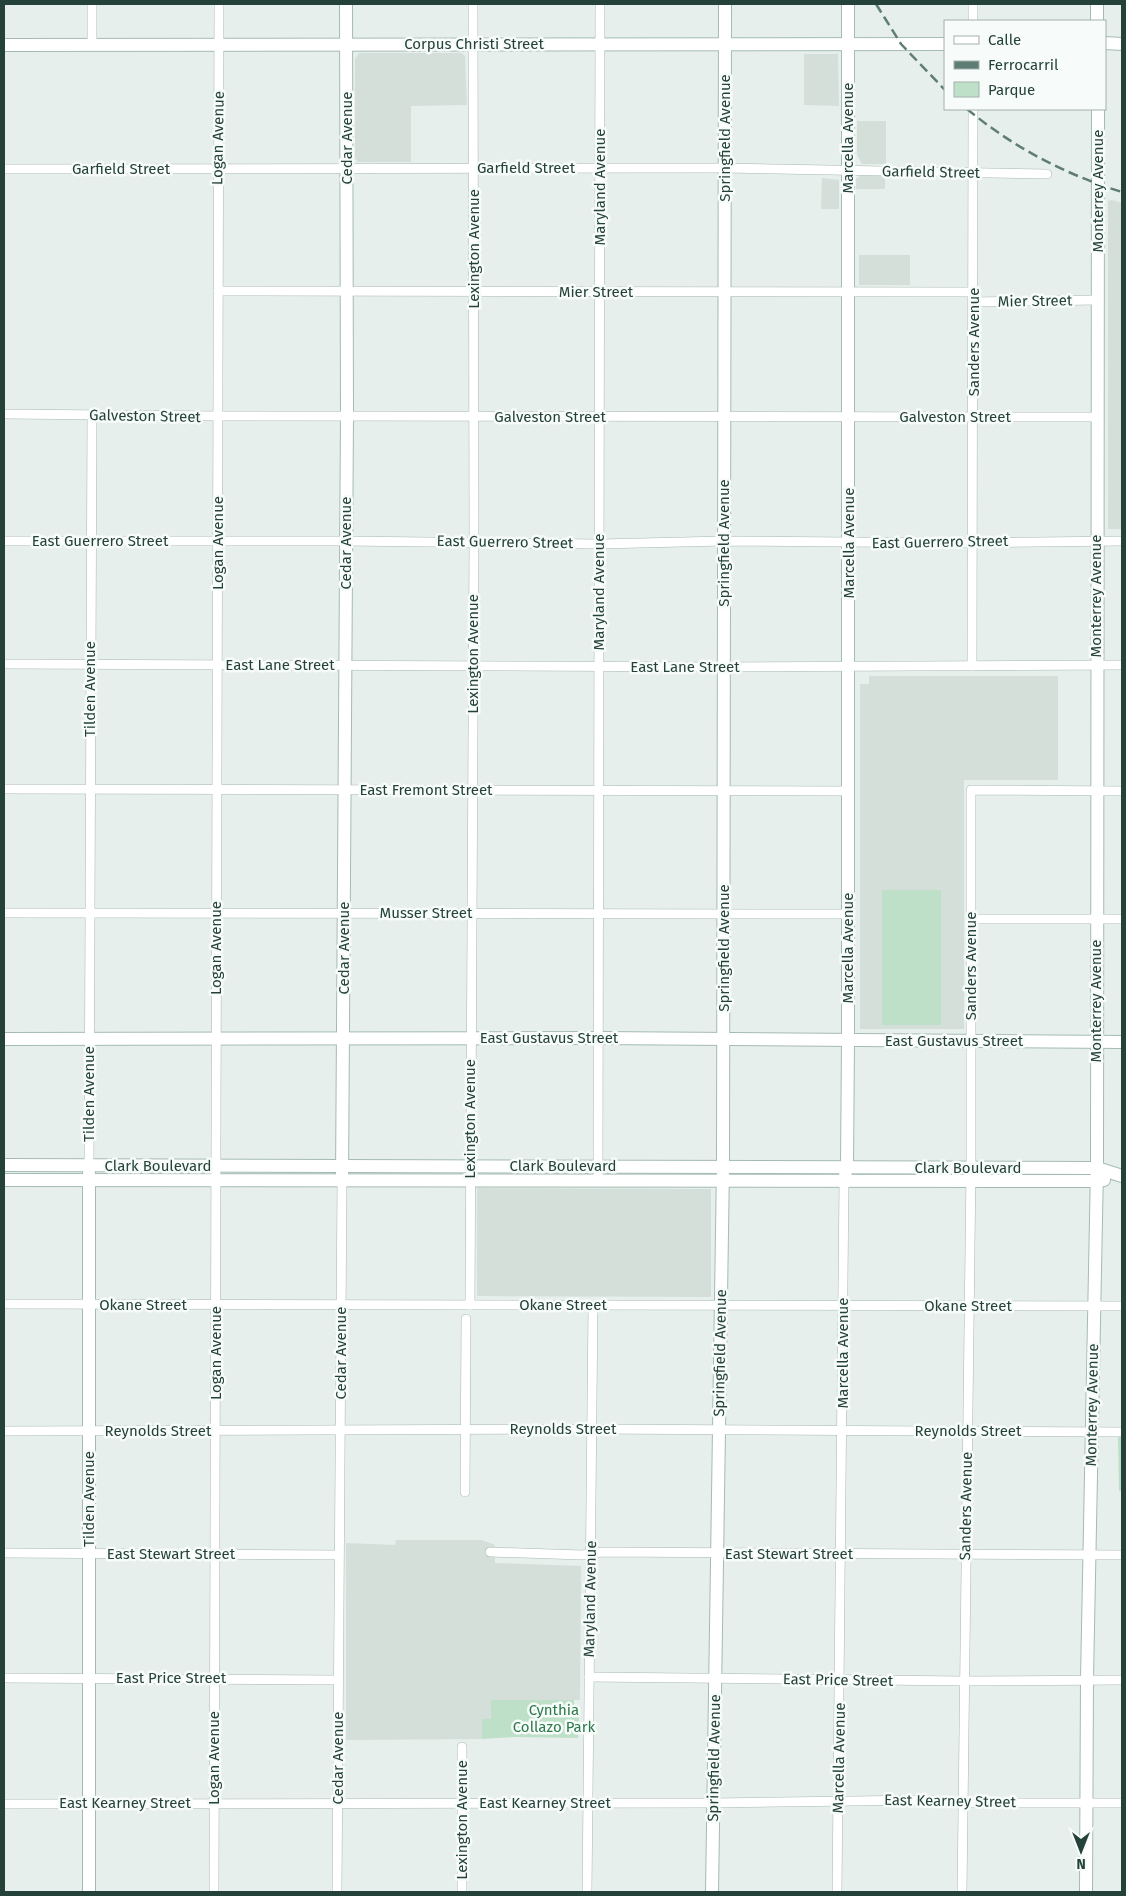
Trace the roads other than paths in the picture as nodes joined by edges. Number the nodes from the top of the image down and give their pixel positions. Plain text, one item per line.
1 (92, 4) edge
2 (219, 4) edge
3 (346, 4) edge
4 (473, 4) edge
5 (600, 4) edge
6 (725, 4) edge
7 (848, 4) edge
8 (973, 4) edge
9 (1097, 4) edge
10 (973, 20) edge
11 (1097, 20) edge
12 (1106, 43) edge
13 (347, 44) junction
14 (473, 44) junction
15 (600, 44) junction
16 (725, 44) junction
17 (848, 44) junction
18 (944, 44) edge
19 (1122, 44) edge
20 (4, 45) edge
21 (92, 45) junction
22 (219, 45) junction
23 (973, 110) edge
24 (1098, 110) edge
25 (346, 168) junction
26 (474, 168) junction
27 (600, 168) junction
28 (725, 168) junction
29 (4, 169) edge
30 (219, 169) junction
31 (848, 170) junction
32 (973, 173) junction
33 (1047, 174) dead end
34 (218, 291) junction
35 (347, 292) junction
36 (474, 292) junction
37 (600, 292) junction
38 (725, 292) junction
39 (848, 292) junction
40 (973, 297) junction
41 (1097, 300) junction
42 (4, 414) edge
43 (92, 415) junction
44 (218, 416) junction
45 (347, 416) junction
46 (849, 416) junction
47 (474, 417) junction
48 (600, 417) junction
49 (725, 417) junction
50 (974, 417) junction
51 (1097, 417) junction
52 (346, 540) junction
53 (4, 541) edge
54 (91, 541) junction
55 (218, 541) junction
56 (724, 541) junction
57 (1096, 541) junction
58 (1122, 541) edge
59 (474, 542) junction
60 (850, 542) junction
61 (973, 542) junction
62 (600, 544) junction
63 (4, 664) edge
64 (90, 664) junction
65 (218, 664) junction
66 (346, 665) junction
67 (1096, 665) junction
68 (1122, 665) edge
69 (473, 666) junction
70 (972, 666) junction
71 (599, 667) junction
72 (724, 667) junction
73 (849, 667) junction
74 (4, 790) edge
75 (90, 790) junction
76 (217, 790) junction
77 (345, 790) junction
78 (472, 790) junction
79 (599, 791) junction
80 (724, 791) junction
81 (848, 791) junction
82 (1096, 791) junction
83 (1122, 791) edge
84 (4, 913) edge
85 (90, 913) junction
86 (216, 913) junction
87 (344, 914) junction
88 (472, 914) junction
89 (598, 914) junction
90 (724, 914) junction
91 (848, 914) junction
92 (1096, 919) junction
93 (1122, 919) edge
94 (972, 920) junction
95 (343, 1038) junction
96 (471, 1038) junction
97 (598, 1038) junction
98 (4, 1039) edge
99 (89, 1039) junction
100 (216, 1039) junction
101 (724, 1039) junction
102 (848, 1040) junction
103 (971, 1041) junction
104 (1095, 1042) junction
105 (1122, 1042) edge
106 (4, 1165) edge
107 (89, 1165) junction
108 (215, 1166) junction
109 (342, 1166) junction
110 (470, 1166) junction
111 (598, 1166) junction
112 (723, 1166) junction
113 (847, 1166) junction
114 (971, 1168) junction
115 (1096, 1168) junction
116 (1121, 1176) edge
117 (4, 1180) edge
118 (89, 1180) junction
119 (215, 1180) junction
120 (342, 1181) junction
121 (470, 1181) junction
122 (598, 1181) junction
123 (723, 1181) junction
124 (844, 1181) junction
125 (971, 1181) junction
126 (1096, 1182) junction
127 (4, 1304) edge
128 (89, 1304) junction
129 (216, 1305) junction
130 (341, 1305) junction
131 (470, 1305) junction
132 (593, 1305) junction
133 (721, 1305) junction
134 (843, 1306) junction
135 (968, 1306) junction
136 (1094, 1306) junction
137 (1122, 1306) edge
138 (466, 1319) dead end
139 (592, 1429) junction
140 (967, 1430) junction
141 (4, 1431) edge
142 (89, 1431) junction
143 (215, 1431) junction
144 (340, 1431) junction
145 (465, 1431) junction
146 (719, 1431) junction
147 (842, 1431) junction
148 (1092, 1432) junction
149 (1122, 1432) edge
150 (465, 1492) dead end
151 (490, 1552) dead end
152 (4, 1553) edge
153 (89, 1553) junction
154 (215, 1553) junction
155 (591, 1554) junction
156 (717, 1554) junction
157 (841, 1554) junction
158 (966, 1554) junction
159 (1089, 1554) junction
160 (338, 1555) junction
161 (1122, 1555) edge
162 (589, 1677) junction
163 (4, 1678) edge
164 (89, 1678) junction
165 (215, 1678) junction
166 (716, 1678) junction
167 (1086, 1679) junction
168 (337, 1680) junction
169 (840, 1680) junction
170 (1122, 1680) edge
171 (965, 1681) junction
172 (462, 1747) dead end
173 (839, 1800) junction
174 (964, 1802) junction
175 (89, 1803) junction
176 (714, 1803) junction
177 (1086, 1803) junction
178 (1122, 1803) edge
179 (4, 1804) edge
180 (214, 1804) junction
181 (338, 1804) junction
182 (462, 1804) junction
183 (588, 1804) junction
184 (89, 1892) edge
185 (214, 1892) edge
186 (337, 1892) edge
187 (462, 1892) edge
188 (587, 1892) edge
189 (712, 1892) edge
190 (837, 1892) edge
191 (962, 1892) edge
192 (1086, 1892) edge

1 - 21 street
2 - 22 street, Logan Avenue
3 - 13 street, Cedar Avenue
4 - 14 street, Lexington Avenue
5 - 15 street, Maryland Avenue
6 - 16 street, Springfield Avenue
7 - 17 street, Marcella Avenue
8 - 10 street
9 - 11 street
12 - 19 street
13 - 14 street, Corpus Christi Street
13 - 22 street, Corpus Christi Street
13 - 25 street, Cedar Avenue
14 - 15 street, Corpus Christi Street
14 - 26 street, Lexington Avenue
15 - 16 street, Corpus Christi Street
15 - 27 street, Maryland Avenue
16 - 17 street, Corpus Christi Street
16 - 28 street, Springfield Avenue
17 - 18 street, Corpus Christi Street
17 - 31 street, Marcella Avenue
20 - 21 street, Corpus Christi Street
21 - 22 street, Corpus Christi Street
22 - 30 street, Logan Avenue
23 - 32 street, Sanders Avenue
24 - 41 street, Monterrey Avenue
25 - 26 street, Garfield Street
25 - 30 street, Garfield Street
25 - 35 street, Cedar Avenue
26 - 27 street, Garfield Street
26 - 36 street, Lexington Avenue
27 - 28 street, Garfield Street
27 - 37 street, Maryland Avenue
28 - 31 street, Garfield Street
28 - 38 street, Springfield Avenue
29 - 30 street, Garfield Street
30 - 34 street, Logan Avenue
31 - 32 street, Garfield Street
31 - 39 street, Marcella Avenue
32 - 33 street, Garfield Street
32 - 40 street, Sanders Avenue
34 - 35 street, Mier Street
34 - 44 street, Logan Avenue
35 - 36 street, Mier Street
35 - 45 street, Cedar Avenue
36 - 37 street, Mier Street
36 - 47 street, Lexington Avenue
37 - 38 street, Mier Street
37 - 48 street, Maryland Avenue
38 - 39 street, Mier Street
38 - 49 street, Springfield Avenue
39 - 40 street, Mier Street
39 - 46 street, Marcella Avenue
40 - 41 street, Mier Street
40 - 50 street, Sanders Avenue
41 - 51 street, Monterrey Avenue
42 - 43 street, Galveston Street
43 - 44 street, Galveston Street
43 - 54 street, Tilden Avenue
44 - 45 street, Galveston Street
44 - 55 street, Logan Avenue
45 - 47 street, Galveston Street
45 - 52 street, Cedar Avenue
46 - 49 street, Galveston Street
46 - 50 street, Galveston Street
46 - 60 street, Marcella Avenue
47 - 48 street, Galveston Street
47 - 59 street, Lexington Avenue
48 - 49 street, Galveston Street
48 - 62 street, Maryland Avenue
49 - 56 street, Springfield Avenue
50 - 51 street, Galveston Street
50 - 61 street, Sanders Avenue
51 - 57 street, Monterrey Avenue
52 - 55 street, East Guerrero Street
52 - 59 street, East Guerrero Street
52 - 66 street, Cedar Avenue
53 - 54 street, East Guerrero Street
54 - 55 street, East Guerrero Street
54 - 64 street, Tilden Avenue
55 - 65 street, Logan Avenue
56 - 60 street, East Guerrero Street
56 - 62 street, East Guerrero Street
56 - 72 street, Springfield Avenue
57 - 58 street, East Guerrero Street
57 - 61 street, East Guerrero Street
57 - 67 street, Monterrey Avenue
59 - 62 street, East Guerrero Street
59 - 69 street, Lexington Avenue
60 - 61 street, East Guerrero Street
60 - 73 street, Marcella Avenue
61 - 70 street, Sanders Avenue
62 - 71 street, Maryland Avenue
63 - 64 street, East Lane Street
64 - 65 street, East Lane Street
64 - 75 street, Tilden Avenue
65 - 66 street, East Lane Street
65 - 76 street, Logan Avenue
66 - 69 street, East Lane Street
66 - 77 street, Cedar Avenue
67 - 68 street, East Lane Street
67 - 70 street, East Lane Street
67 - 82 street, Monterrey Avenue
69 - 71 street, East Lane Street
69 - 78 street, Lexington Avenue
70 - 73 street, East Lane Street
71 - 72 street, East Lane Street
71 - 79 street, Maryland Avenue
72 - 73 street, East Lane Street
72 - 80 street, Springfield Avenue
73 - 81 street, Marcella Avenue
74 - 75 street, East Fremont Street
75 - 76 street, East Fremont Street
75 - 85 street, Tilden Avenue
76 - 77 street, East Fremont Street
76 - 86 street, Logan Avenue
77 - 78 street, East Fremont Street
77 - 87 street, Cedar Avenue
78 - 79 street, East Fremont Street
78 - 88 street, Lexington Avenue
79 - 80 street, East Fremont Street
79 - 89 street, Maryland Avenue
80 - 81 street, East Fremont Street
80 - 90 street, Springfield Avenue
81 - 91 street, Marcella Avenue
82 - 83 street
82 - 92 street, Monterrey Avenue
82 - 94 street, Sanders Avenue
84 - 85 street, Musser Street
85 - 86 street, Musser Street
85 - 99 street, Tilden Avenue
86 - 87 street, Musser Street
86 - 100 street, Logan Avenue
87 - 88 street, Musser Street
87 - 95 street, Cedar Avenue
88 - 89 street, Musser Street
88 - 96 street, Lexington Avenue
89 - 90 street, Musser Street
89 - 97 street, Maryland Avenue
90 - 91 street, Musser Street
90 - 101 street, Springfield Avenue
91 - 102 street, Marcella Avenue
92 - 93 street
92 - 94 street
92 - 104 street, Monterrey Avenue
94 - 103 street, Sanders Avenue
95 - 96 street, East Gustavus Street
95 - 100 street, East Gustavus Street
95 - 109 street, Cedar Avenue
96 - 97 street, East Gustavus Street
96 - 110 street, Lexington Avenue
97 - 101 street, East Gustavus Street
97 - 111 street, Maryland Avenue
98 - 99 street, East Gustavus Street
99 - 100 street, East Gustavus Street
99 - 107 street, Tilden Avenue
100 - 108 street, Logan Avenue
101 - 102 street, East Gustavus Street
101 - 112 street, Springfield Avenue
102 - 103 street, East Gustavus Street
102 - 113 street, Marcella Avenue
103 - 104 street, East Gustavus Street
103 - 114 street, Sanders Avenue
104 - 105 street, East Gustavus Street
104 - 115 street, Monterrey Avenue
106 - 107 street, Clark Boulevard
107 - 108 street, Clark Boulevard
107 - 118 street, Tilden Avenue
108 - 109 street, Clark Boulevard
108 - 119 street, Logan Avenue
109 - 110 street, Clark Boulevard
109 - 120 street, Cedar Avenue
110 - 111 street, Clark Boulevard
110 - 121 street, Lexington Avenue
111 - 112 street, Clark Boulevard
111 - 122 street, Maryland Avenue
112 - 113 street, Clark Boulevard
112 - 123 street, Springfield Avenue
113 - 114 street, Clark Boulevard
113 - 124 street, Marcella Avenue
114 - 115 street, Clark Boulevard
114 - 125 street, Sanders Avenue
115 - 116 street, Clark Boulevard
115 - 126 street, Monterrey Avenue
116 - 126 street, Clark Boulevard
117 - 118 street, Clark Boulevard
118 - 119 street, Clark Boulevard
118 - 128 street, Tilden Avenue
119 - 120 street, Clark Boulevard
119 - 129 street, Logan Avenue
120 - 121 street, Clark Boulevard
120 - 130 street, Cedar Avenue
121 - 122 street, Clark Boulevard
121 - 131 street, Lexington Avenue
122 - 123 street, Clark Boulevard
123 - 124 street, Clark Boulevard
123 - 133 street, Springfield Avenue
124 - 125 street, Clark Boulevard
124 - 134 street, Marcella Avenue
125 - 126 street, Clark Boulevard
125 - 135 street, Sanders Avenue
126 - 136 street, Monterrey Avenue
127 - 128 street, Okane Street
128 - 129 street, Okane Street
128 - 142 street, Tilden Avenue
129 - 130 street, Okane Street
129 - 143 street, Logan Avenue
130 - 131 street, Okane Street
130 - 144 street, Cedar Avenue
131 - 132 street, Okane Street
132 - 133 street, Okane Street
132 - 139 street, Maryland Avenue
133 - 134 street, Okane Street
133 - 146 street, Springfield Avenue
134 - 135 street, Okane Street
134 - 147 street, Marcella Avenue
135 - 136 street, Okane Street
135 - 140 street, Sanders Avenue
136 - 137 street, Okane Street
136 - 148 street, Monterrey Avenue
138 - 145 street
139 - 145 street, Reynolds Street
139 - 146 street, Reynolds Street
139 - 155 street, Maryland Avenue
140 - 147 street, Reynolds Street
140 - 148 street, Reynolds Street
140 - 158 street, Sanders Avenue
141 - 142 street, Reynolds Street
142 - 143 street, Reynolds Street
142 - 153 street, Tilden Avenue
143 - 144 street, Reynolds Street
143 - 154 street, Logan Avenue
144 - 145 street, Reynolds Street
144 - 160 street, Cedar Avenue
145 - 150 street
146 - 147 street, Reynolds Street
146 - 156 street, Springfield Avenue
147 - 157 street, Marcella Avenue
148 - 149 street, Reynolds Street
148 - 159 street, Monterrey Avenue
151 - 155 street, East Stewart Street
152 - 153 street, East Stewart Street
153 - 154 street, East Stewart Street
153 - 164 street, Tilden Avenue
154 - 160 street, East Stewart Street
154 - 165 street, Logan Avenue
155 - 156 street, East Stewart Street
155 - 162 street, Maryland Avenue
156 - 157 street, East Stewart Street
156 - 166 street, Springfield Avenue
157 - 158 street, East Stewart Street
157 - 169 street, Marcella Avenue
158 - 159 street, East Stewart Street
158 - 171 street, Sanders Avenue
159 - 161 street, East Stewart Street
159 - 167 street, Monterrey Avenue
160 - 168 street, Cedar Avenue
162 - 166 street, East Price Street
162 - 183 street, Maryland Avenue
163 - 164 street, East Price Street
164 - 165 street, East Price Street
164 - 175 street, Tilden Avenue
165 - 168 street, East Price Street
165 - 180 street, Logan Avenue
166 - 169 street, East Price Street
166 - 176 street, Springfield Avenue
167 - 170 street, East Price Street
167 - 171 street, East Price Street
167 - 177 street, Monterrey Avenue
168 - 181 street, Cedar Avenue
169 - 171 street, East Price Street
169 - 173 street, Marcella Avenue
171 - 174 street, Sanders Avenue
172 - 182 street, Lexington Avenue
173 - 174 street, East Kearney Street
173 - 176 street, East Kearney Street
173 - 190 street, Marcella Avenue
174 - 177 street, East Kearney Street
174 - 191 street, Sanders Avenue
175 - 179 street, East Kearney Street
175 - 180 street, East Kearney Street
175 - 184 street, Tilden Avenue
176 - 183 street, East Kearney Street
176 - 189 street, Springfield Avenue
177 - 178 street, East Kearney Street
177 - 192 street, Monterrey Avenue
180 - 181 street, East Kearney Street
180 - 185 street, Logan Avenue
181 - 182 street, East Kearney Street
181 - 186 street, Cedar Avenue
182 - 183 street, East Kearney Street
182 - 187 street, Lexington Avenue
183 - 188 street, Maryland Avenue

